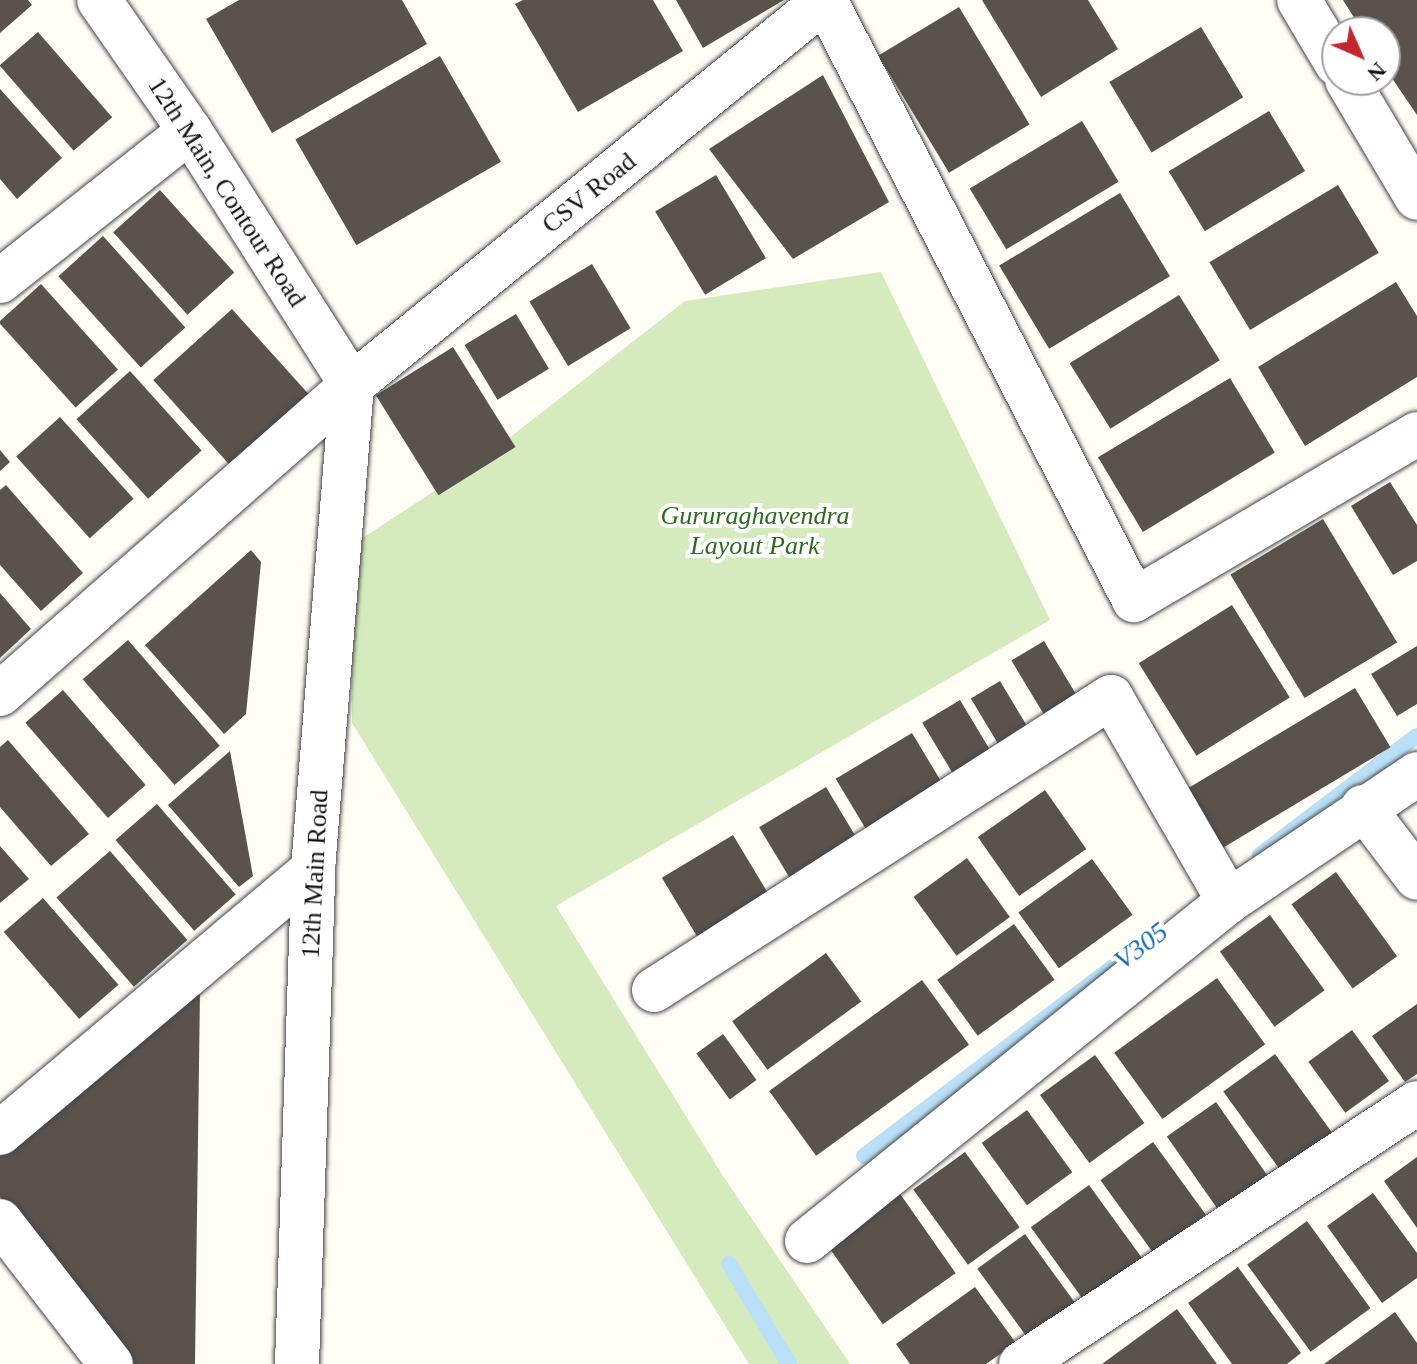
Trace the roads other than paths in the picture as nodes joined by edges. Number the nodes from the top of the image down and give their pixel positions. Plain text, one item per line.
1 (99, 0) edge
2 (825, 0) edge
3 (1299, 0) edge
4 (1321, 37) edge
5 (1356, 96) edge
6 (190, 131) junction
7 (1417, 198) edge
8 (0, 281) edge
9 (352, 385) junction
10 (1417, 434) edge
11 (0, 694) edge
12 (1417, 774) edge
13 (1363, 807) junction
14 (313, 869) junction
15 (1417, 878) edge
16 (1221, 887) junction
17 (654, 990) dead end
18 (1417, 1103) edge
19 (0, 1133) edge
20 (0, 1221) edge
21 (807, 1241) dead end
22 (111, 1364) edge
23 (297, 1364) edge
24 (1021, 1364) edge

1 - 6 street, 12th Main, Contour Road
2 - 9 street, CSV Road
2 - 10 street
3 - 4 street
5 - 7 street
6 - 8 street
6 - 9 street, 12th Main, Contour Road
9 - 11 street, CSV Road
9 - 14 street, 12th Main Road
12 - 13 street
13 - 15 street
13 - 16 street
14 - 19 street
14 - 23 street, 12th Main Road
16 - 17 street
16 - 21 street
18 - 24 street
20 - 22 street

